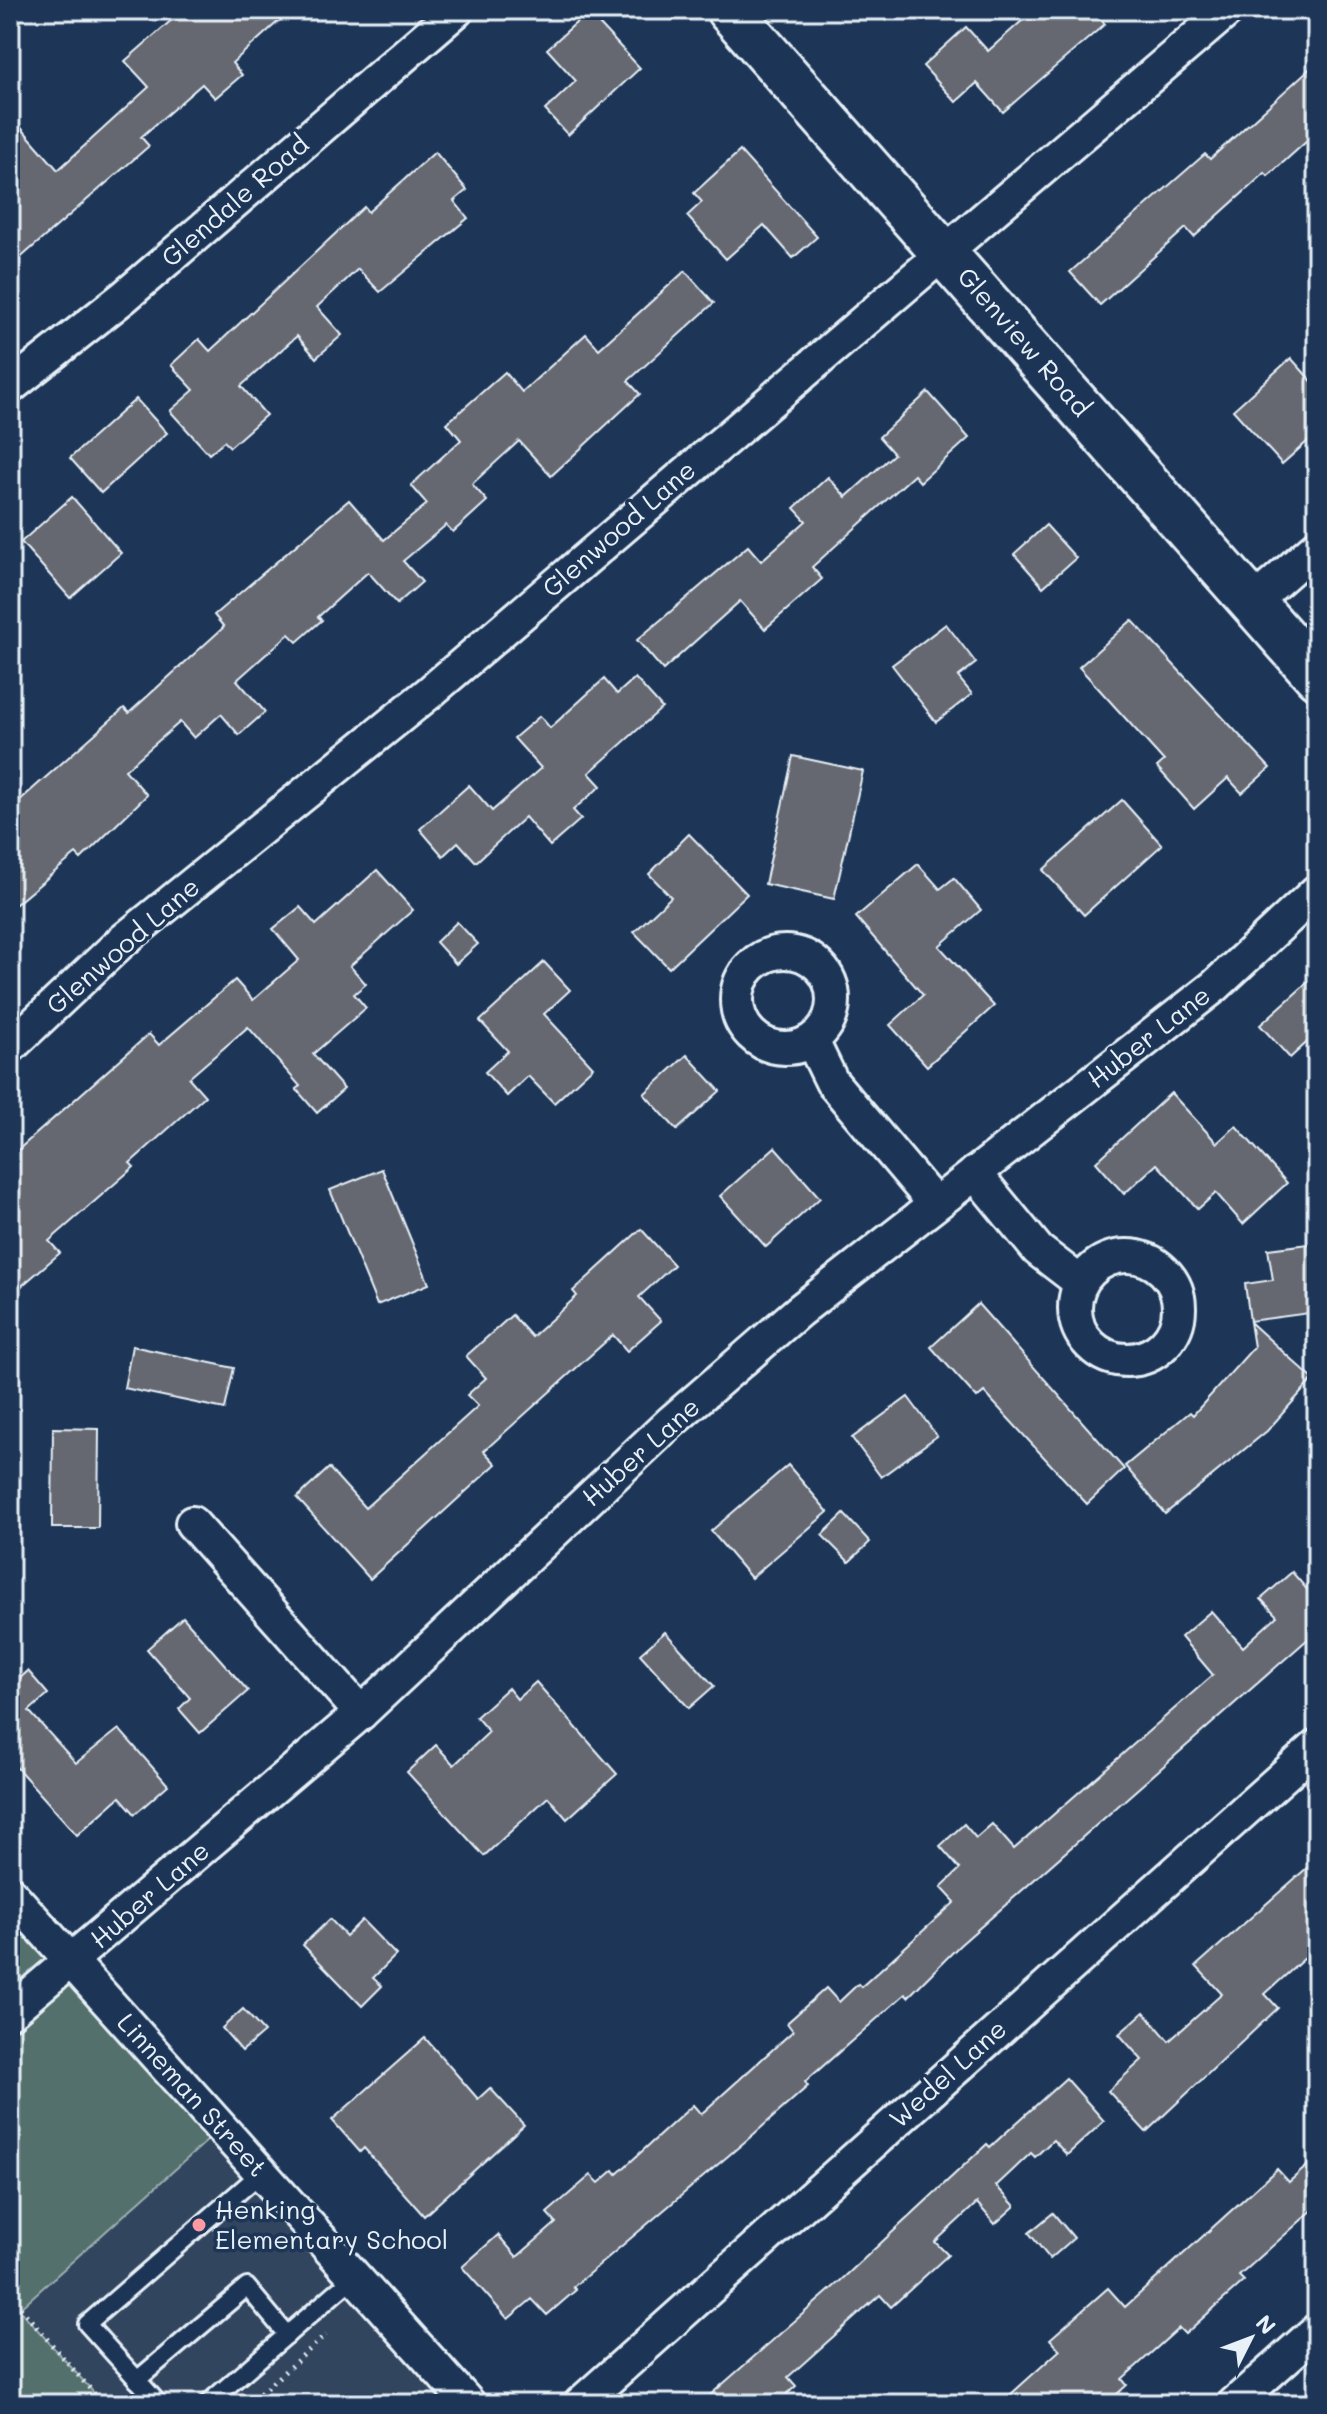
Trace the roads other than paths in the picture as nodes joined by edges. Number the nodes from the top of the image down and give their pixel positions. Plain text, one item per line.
1 (457, 10) edge
2 (729, 10) edge
3 (1228, 10) edge
4 (944, 251) junction
5 (10, 387) edge
6 (1317, 546) edge
7 (1252, 603) junction
8 (1317, 676) edge
9 (1317, 891) edge
10 (812, 1041) dead end
11 (10, 1047) edge
12 (975, 1173) junction
13 (934, 1203) junction
14 (1081, 1283) dead end
15 (192, 1523) dead end
16 (361, 1713) junction
17 (1317, 1746) edge
18 (10, 1893) edge
19 (72, 1961) junction
20 (10, 2012) edge
21 (262, 2172) junction
22 (355, 2276) junction
23 (1317, 2330) edge
24 (287, 2335) junction
25 (137, 2380) junction
26 (159, 2404) edge
27 (207, 2404) edge
28 (469, 2404) edge
29 (580, 2404) edge
30 (1234, 2404) edge

1 - 5 street, Glendale Road
2 - 4 main road, Glenview Road
3 - 4 street, Glenwood Lane
4 - 7 main road, Glenview Road
4 - 11 street, Glenwood Lane
6 - 7 street
7 - 8 main road, Glenview Road
9 - 12 street, Huber Lane
10 - 13 street
12 - 13 street, Huber Lane
12 - 14 street
13 - 16 street, Huber Lane
15 - 16 street
16 - 19 street, Huber Lane
17 - 29 street, Wedel Lane
18 - 19 street, Linneman Street
19 - 20 street, Huber Lane
19 - 21 street, Linneman Street
21 - 22 street, Linneman Street
21 - 25 lane
22 - 24 lane
22 - 28 street, Linneman Street
23 - 30 street
24 - 25 lane
24 - 27 lane
25 - 26 lane

